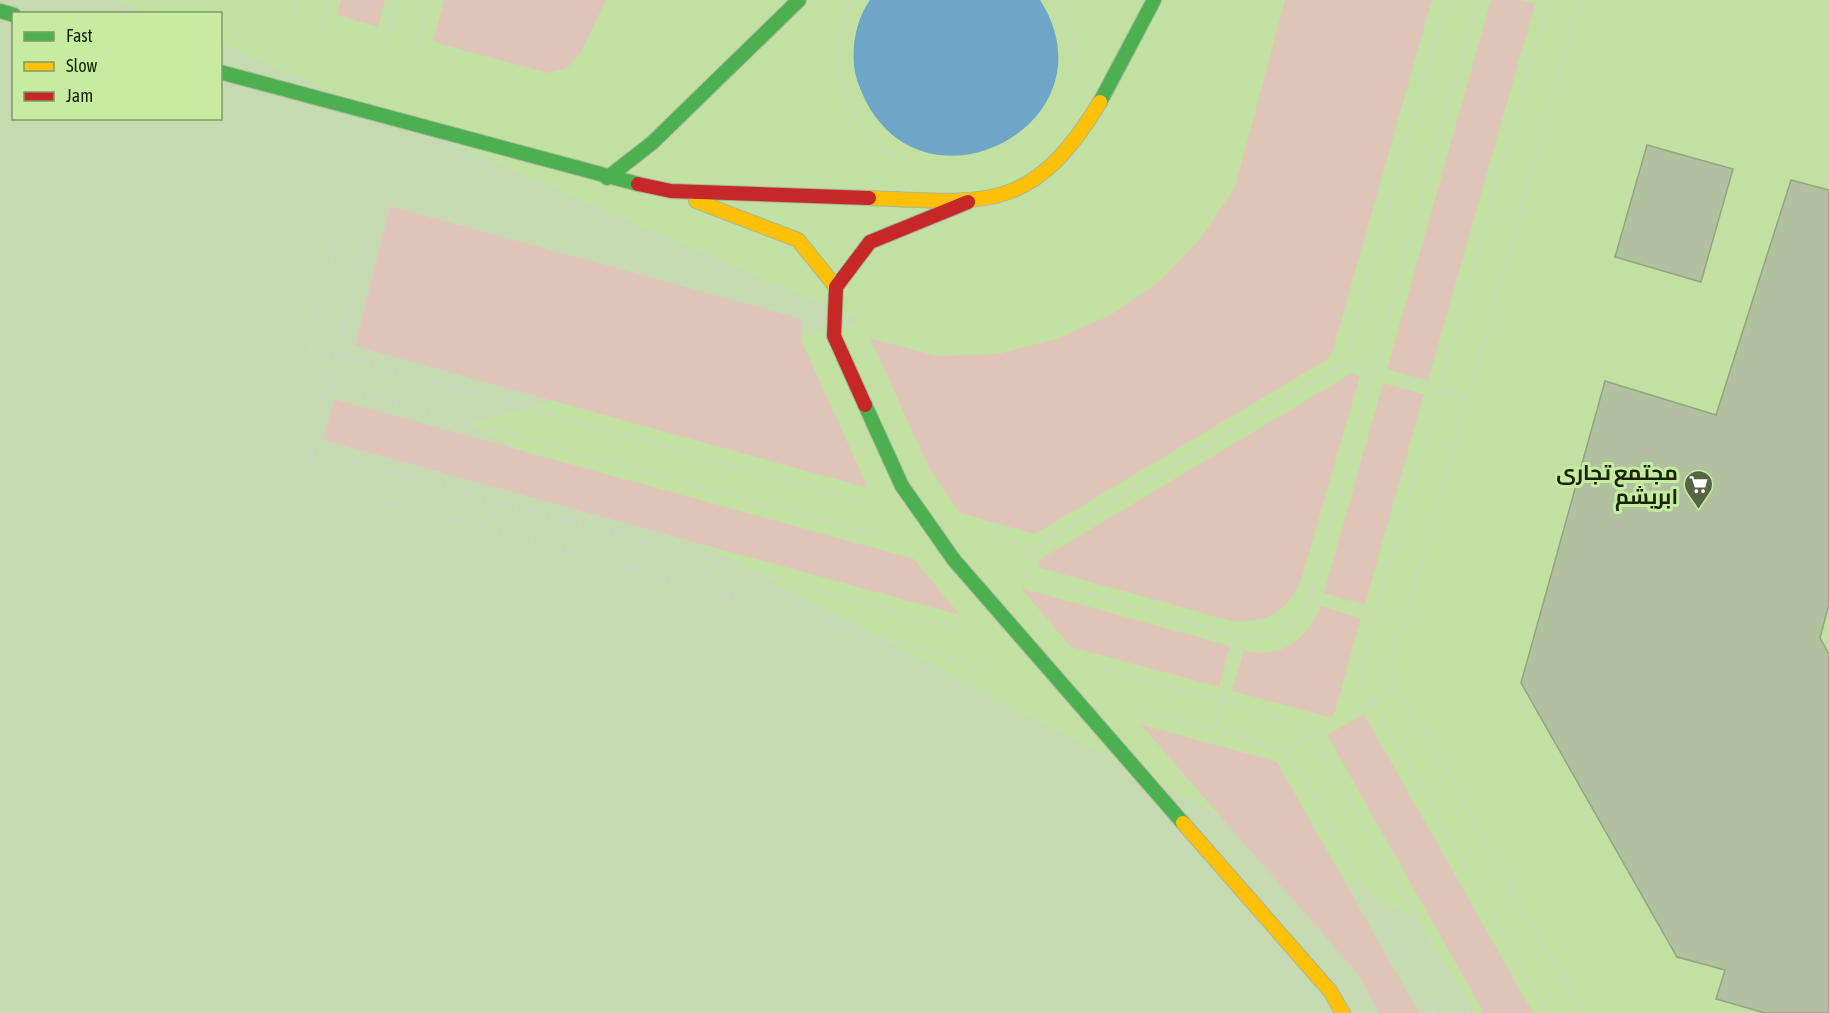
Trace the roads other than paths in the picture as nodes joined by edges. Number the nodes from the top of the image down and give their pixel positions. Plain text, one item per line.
1 (799, 0) edge
2 (1154, 0) edge
3 (222, 73) edge
4 (607, 178) junction
5 (671, 191) junction
6 (968, 202) junction
7 (836, 287) junction
8 (1343, 1013) edge

1 - 4 street
2 - 6 street
3 - 4 street
4 - 5 street
5 - 6 street
5 - 7 street
6 - 7 street
7 - 8 street

